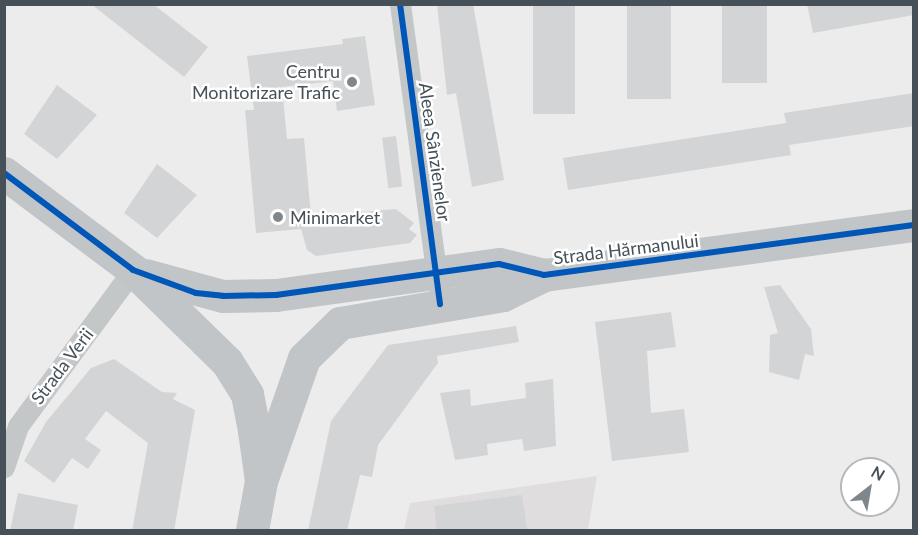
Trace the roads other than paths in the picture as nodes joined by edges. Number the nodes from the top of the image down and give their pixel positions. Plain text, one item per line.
1 (400, 4) edge
2 (4, 173) edge
3 (914, 225) edge
4 (133, 270) junction
5 (436, 270) junction
6 (544, 274) junction
7 (440, 304) junction
8 (4, 467) edge
9 (261, 481) junction
10 (252, 531) edge

1 - 5 street, Aleea Sânzienelor
2 - 4 main road
3 - 6 main road, Strada Hărmanului
4 - 5 main road, Strada Hărmanului
4 - 8 street, Strada Verii
4 - 9 main road
5 - 6 main road, Strada Hărmanului
5 - 7 street, Aleea Sânzienelor
6 - 7 main road, Strada Hărmanului
7 - 9 main road, Strada Hărmanului
9 - 10 main road

